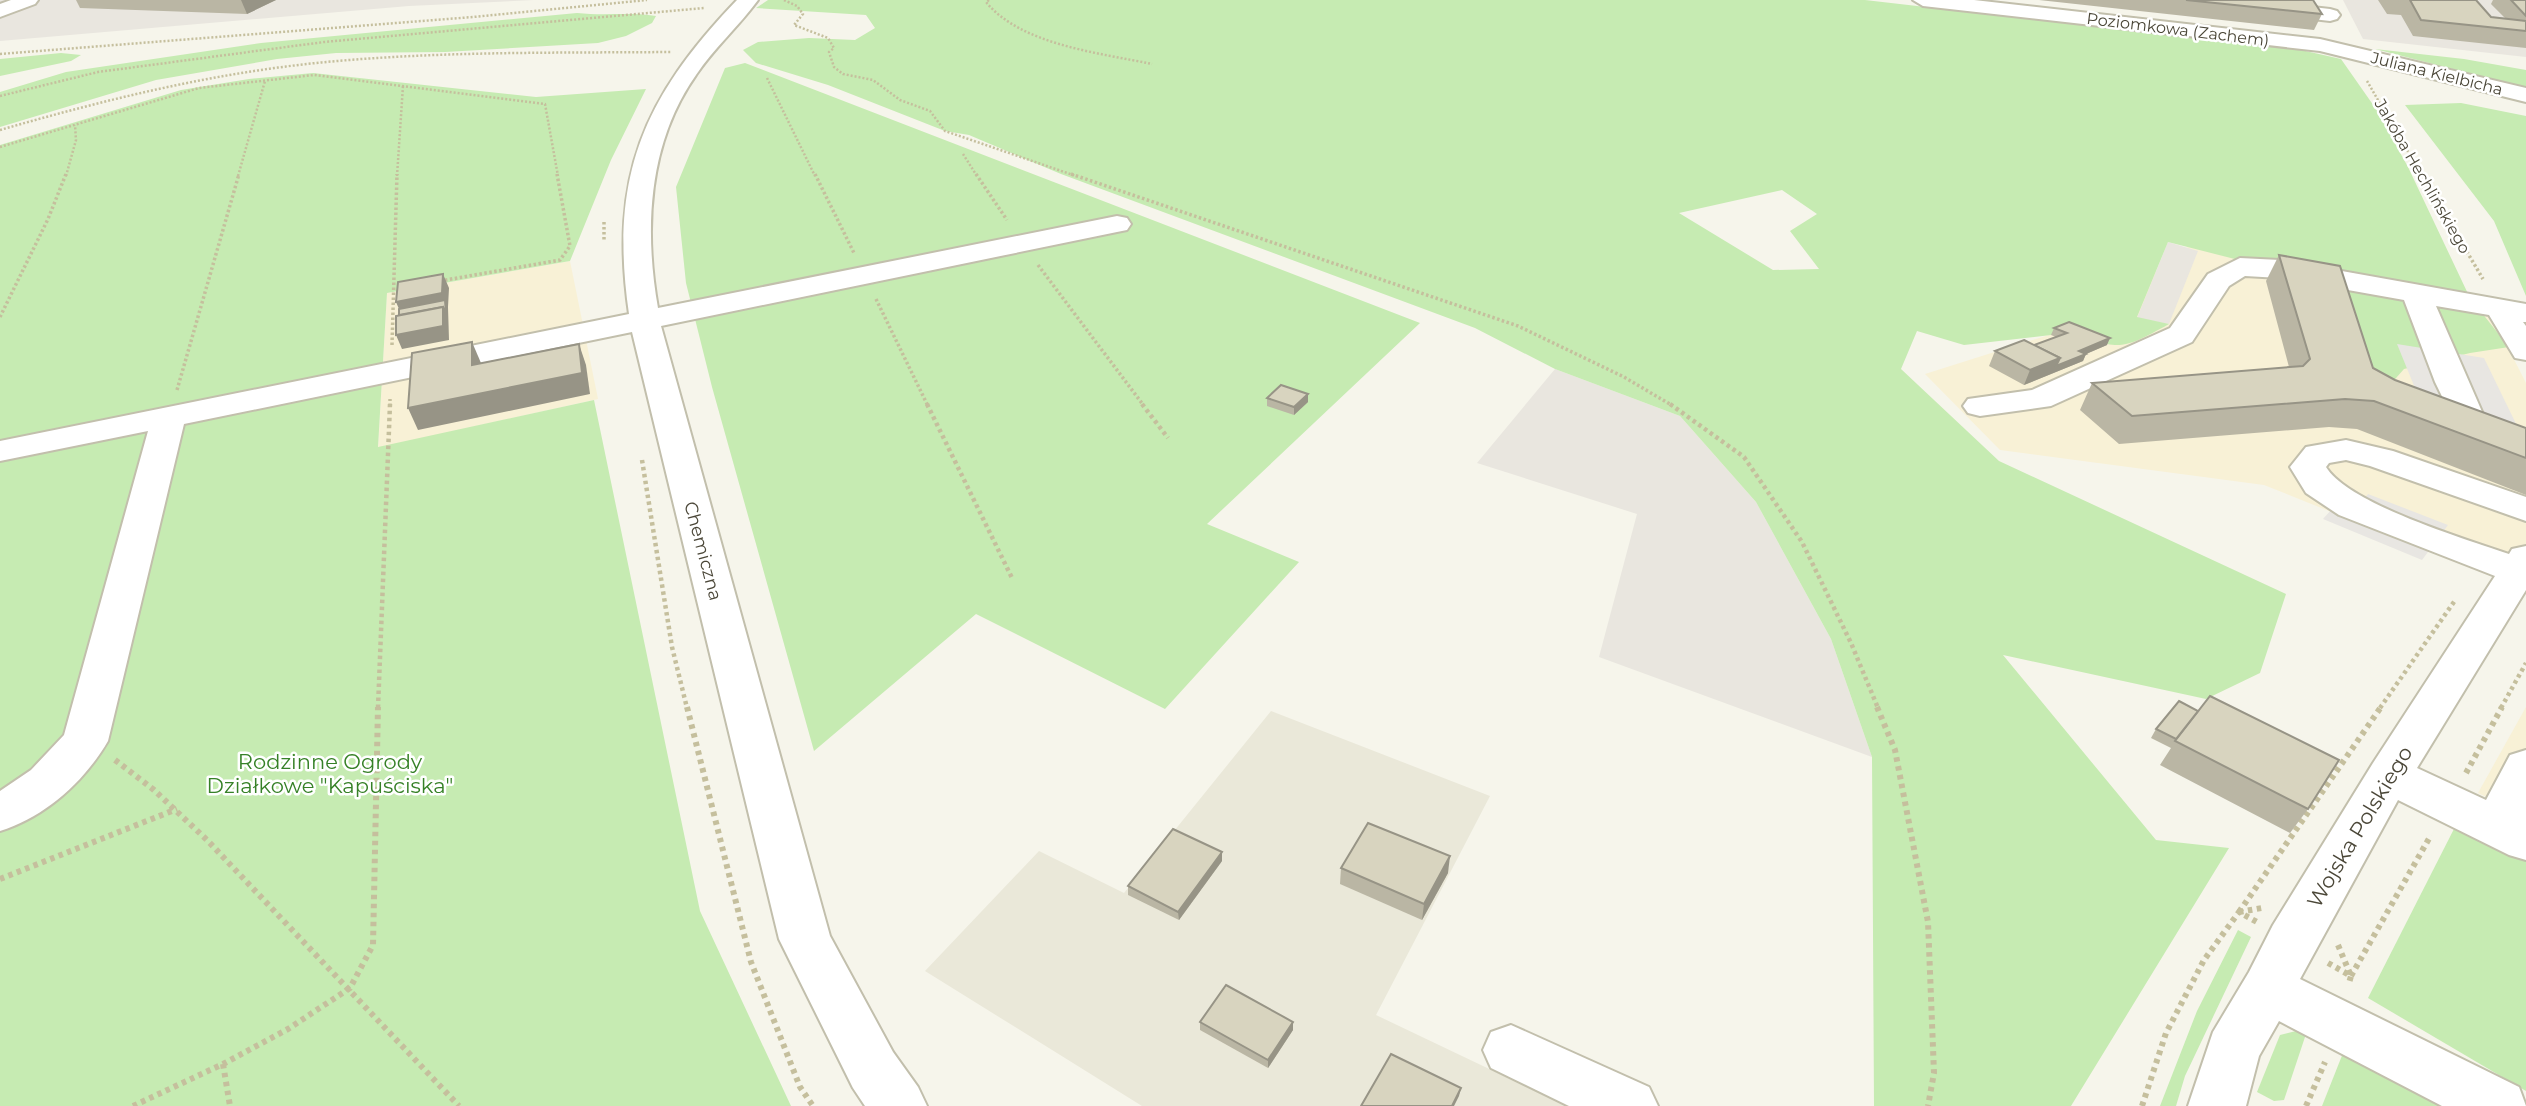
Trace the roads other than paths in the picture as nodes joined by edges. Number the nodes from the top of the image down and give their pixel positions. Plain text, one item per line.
1 (28, 0) edge
2 (748, 0) edge
3 (1923, 0) edge
4 (2201, 0) edge
5 (2000, 4) edge
6 (2326, 8) edge
7 (0, 11) edge
8 (2349, 50) junction
9 (2526, 95) edge
10 (1117, 224) dead end
11 (2416, 293) junction
12 (2513, 310) edge
13 (644, 321) junction
14 (2526, 351) edge
15 (1980, 406) dead end
16 (2466, 414) edge
17 (169, 417) junction
18 (0, 452) edge
19 (2526, 510) edge
20 (2522, 567) edge
21 (2526, 767) edge
22 (2389, 775) junction
23 (0, 813) edge
24 (2511, 834) edge
25 (2268, 989) junction
26 (1511, 1050) dead end
27 (898, 1106) edge
28 (1629, 1106) edge
29 (2217, 1106) edge
30 (2499, 1106) edge

1 - 7 street
2 - 13 street, Chemiczna
3 - 5 street, Poziomkowa (Zachem)
4 - 6 street
5 - 8 street, Poziomkowa (Zachem)
6 - 8 street
8 - 9 street, Juliana Kielbicha
10 - 13 street
11 - 12 street
11 - 15 street
11 - 16 street
12 - 14 street
13 - 17 street
13 - 27 street, Chemiczna
17 - 18 street
17 - 23 street
19 - 20 street
20 - 22 street, Wojska Polskiego
21 - 24 street
22 - 24 street
22 - 25 street, Wojska Polskiego
25 - 29 street, Wojska Polskiego
25 - 30 street
26 - 28 street

